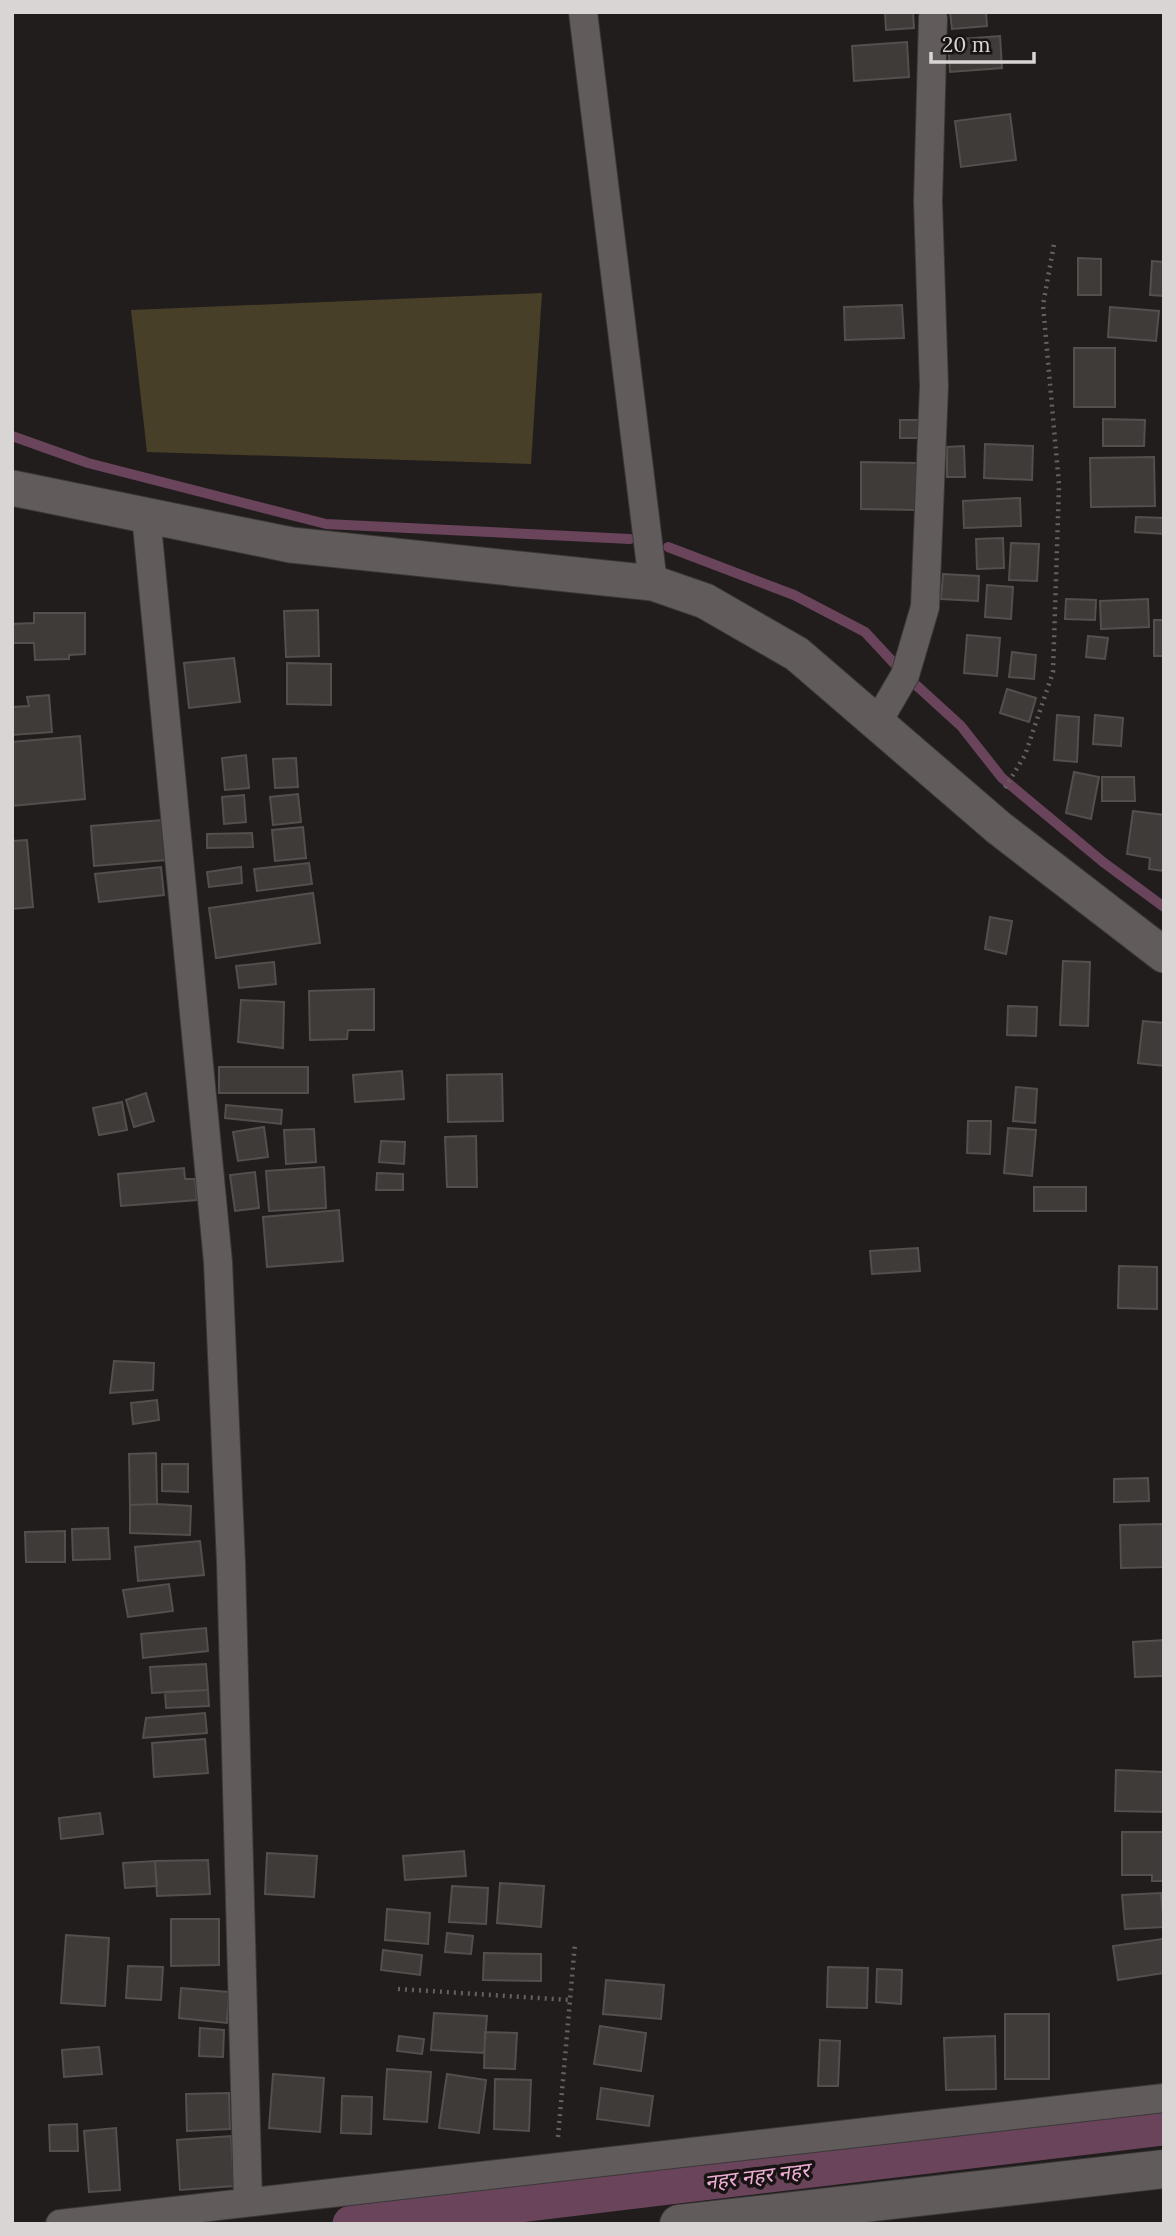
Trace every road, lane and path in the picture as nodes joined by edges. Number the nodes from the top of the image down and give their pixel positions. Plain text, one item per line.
1 (583, 12) edge
2 (933, 18) dead end
3 (1054, 244) dead end
4 (12, 488) edge
5 (146, 515) junction
6 (653, 583) junction
7 (877, 723) junction
8 (987, 819) junction
9 (1164, 955) edge
10 (575, 1943) dead end
11 (398, 1989) dead end
12 (570, 2000) junction
13 (1164, 2098) edge
14 (556, 2167) junction
15 (1164, 2169) edge
16 (247, 2202) junction
17 (60, 2224) edge
18 (679, 2224) edge

1 - 6 street
2 - 7 street
3 - 8 path
4 - 5 street
5 - 6 street
5 - 16 street
6 - 7 street
7 - 8 street
8 - 9 street
10 - 12 path
11 - 12 path
12 - 14 path
13 - 14 street
14 - 16 street
15 - 18 main road
16 - 17 street

